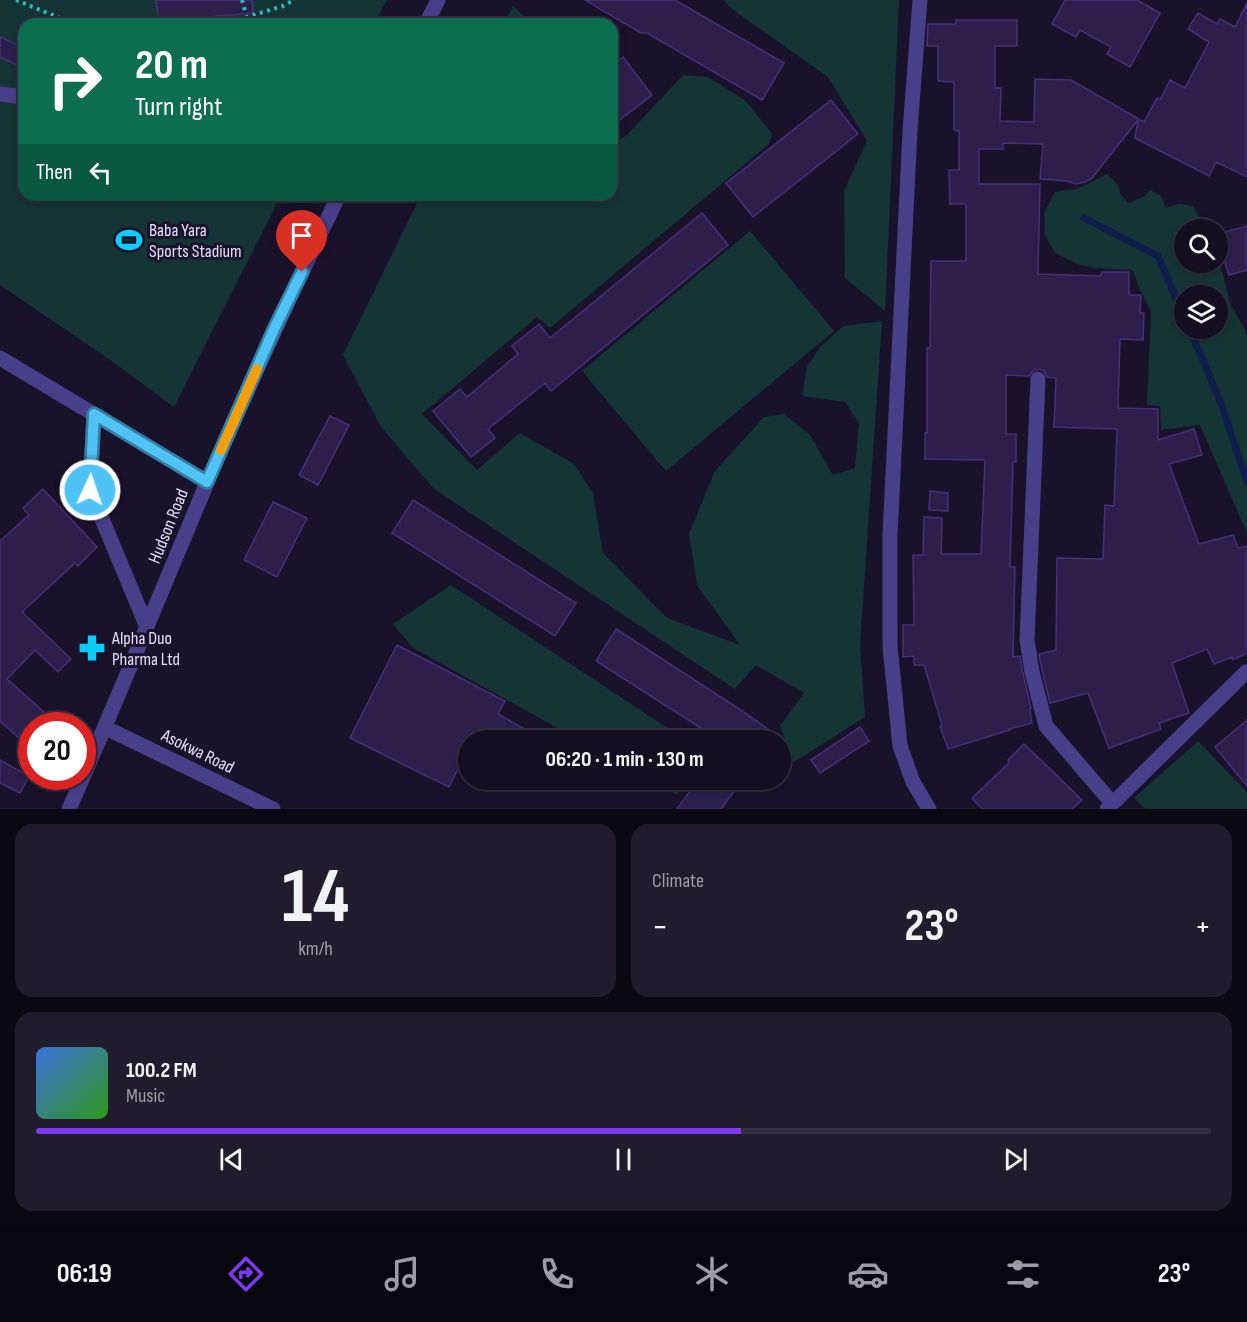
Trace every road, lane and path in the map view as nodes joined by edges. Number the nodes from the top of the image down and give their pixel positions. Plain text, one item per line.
1 (16, 0) edge
2 (242, 0) edge
3 (294, 0) edge
4 (438, 0) edge
5 (920, 0) edge
6 (245, 11) dead end
7 (59, 18) edge
8 (244, 18) edge
9 (429, 18) edge
10 (0, 94) edge
11 (18, 96) edge
12 (336, 201) edge
13 (0, 358) edge
14 (1038, 379) dead end
15 (94, 414) junction
16 (207, 482) junction
17 (147, 627) junction
18 (1246, 672) edge
19 (106, 728) junction
20 (1110, 806) edge
21 (69, 809) edge
22 (273, 809) edge
23 (929, 809) edge

1 - 7 path
2 - 6 path
3 - 8 path
4 - 9 street
5 - 23 street
10 - 11 street
12 - 16 street, Hudson Road
13 - 15 street
14 - 20 street
15 - 16 street
15 - 17 street
16 - 17 street, Hudson Road
17 - 19 street, Hudson Road
18 - 20 street
19 - 21 street, Hudson Road
19 - 22 street, Asokwa Road

